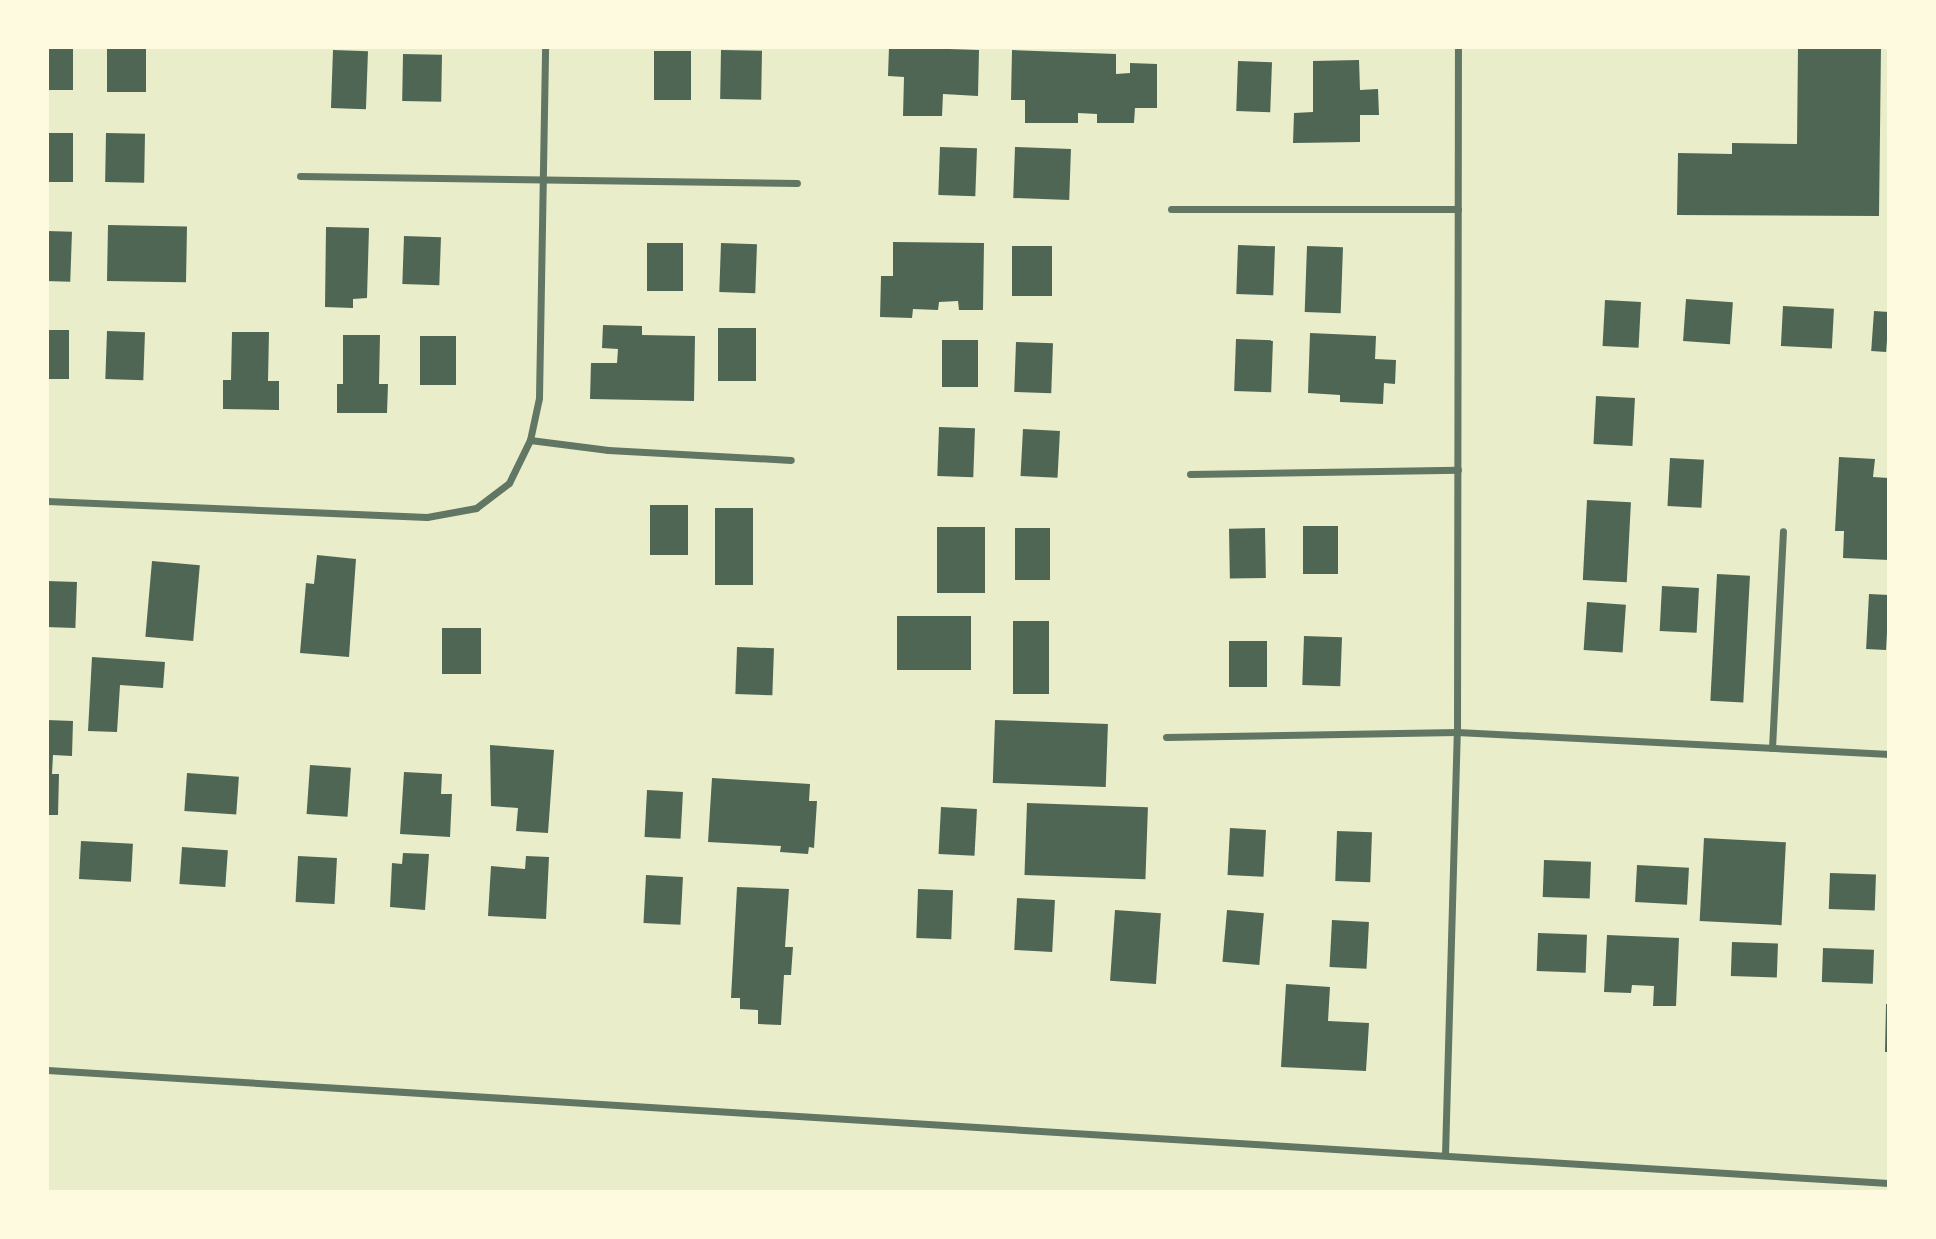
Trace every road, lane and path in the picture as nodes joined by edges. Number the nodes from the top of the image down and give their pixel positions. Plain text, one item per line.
1 (545, 47) edge
2 (1458, 47) edge
3 (300, 176) dead end
4 (543, 177) junction
5 (797, 183) dead end
6 (1171, 209) dead end
7 (1458, 209) junction
8 (530, 440) junction
9 (791, 460) dead end
10 (1458, 470) junction
11 (1190, 474) dead end
12 (47, 501) edge
13 (1783, 531) dead end
14 (1457, 732) junction
15 (1166, 737) dead end
16 (1773, 748) junction
17 (1889, 754) edge
18 (47, 1070) edge
19 (1445, 1155) junction
20 (1889, 1183) edge

1 - 4 street
2 - 7 street
3 - 4 street
4 - 5 street
4 - 8 street
6 - 7 street
7 - 10 street
8 - 9 street
8 - 12 street
10 - 11 street
10 - 14 street
13 - 16 street
14 - 15 street
14 - 16 street
14 - 19 street
16 - 17 street
18 - 19 street
19 - 20 street

